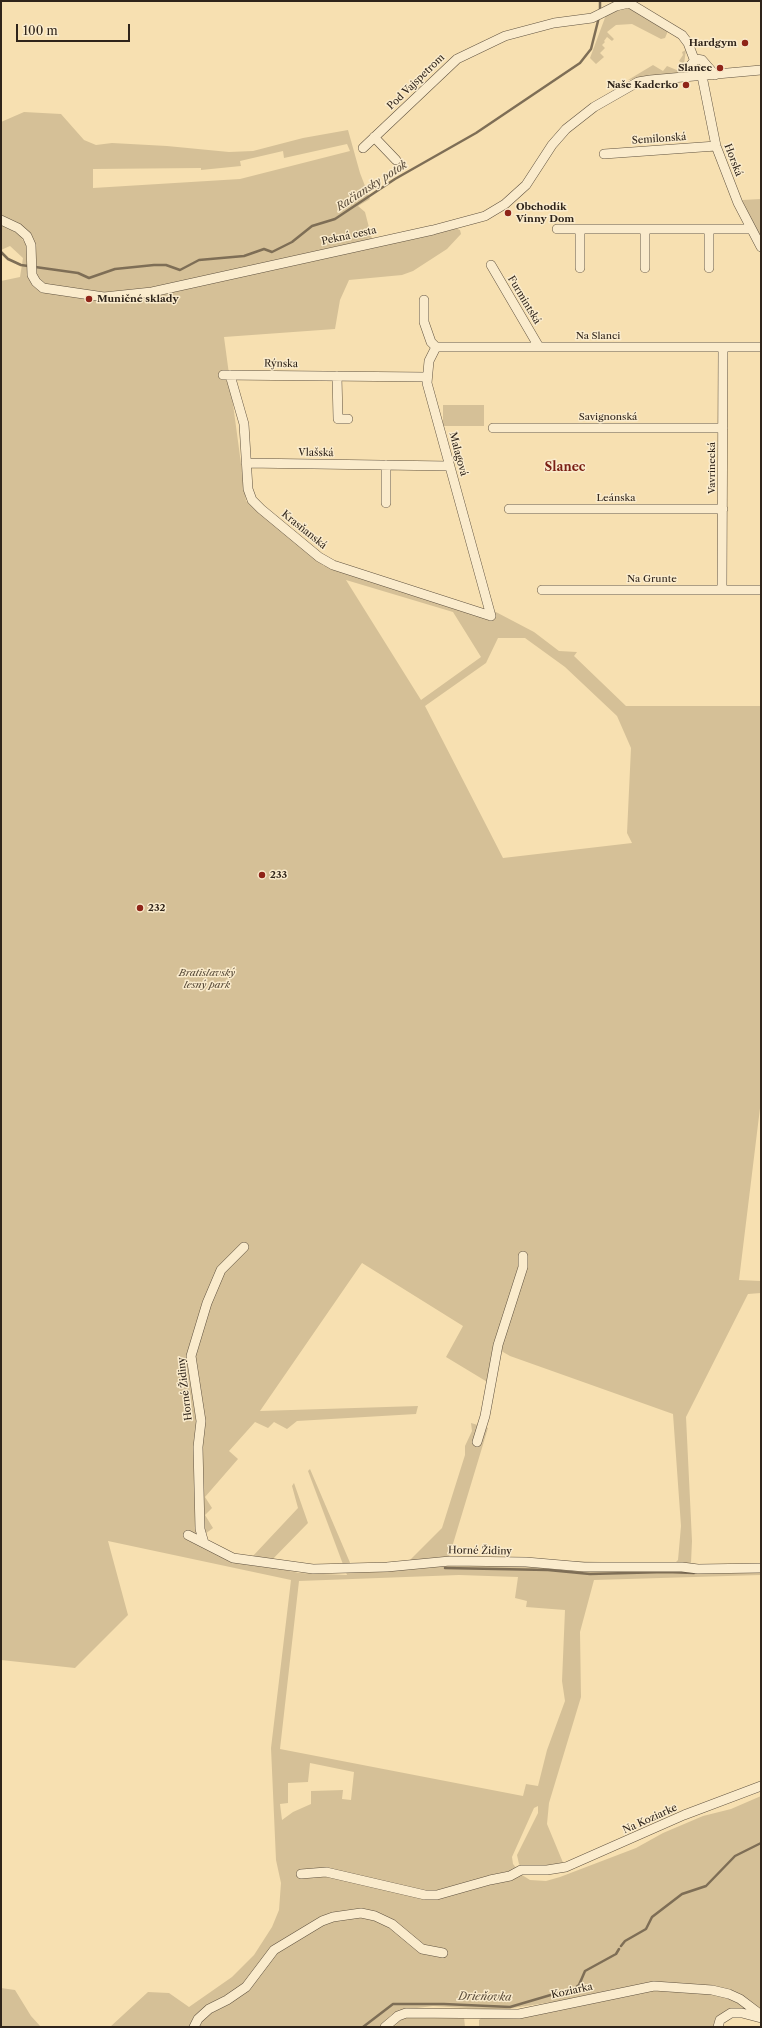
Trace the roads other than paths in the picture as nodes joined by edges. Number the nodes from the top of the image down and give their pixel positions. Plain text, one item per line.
1 (694, 60) junction
2 (761, 70) edge
3 (715, 75) junction
4 (699, 76) junction
5 (374, 137) junction
6 (716, 146) junction
7 (363, 148) dead end
8 (604, 154) dead end
9 (396, 160) dead end
10 (1, 220) edge
11 (557, 229) dead end
12 (580, 229) junction
13 (645, 229) junction
14 (709, 229) junction
15 (750, 229) junction
16 (761, 247) edge
17 (491, 265) dead end
18 (580, 268) dead end
19 (645, 268) dead end
20 (709, 268) dead end
21 (424, 300) dead end
22 (761, 346) edge
23 (436, 347) junction
24 (539, 347) junction
25 (723, 347) junction
26 (227, 375) joint
27 (338, 376) junction
28 (426, 377) junction
29 (348, 419) dead end
30 (493, 428) dead end
31 (723, 428) junction
32 (246, 463) junction
33 (386, 465) junction
34 (449, 466) junction
35 (386, 504) dead end
36 (509, 509) dead end
37 (723, 509) junction
38 (542, 590) dead end
39 (722, 590) junction
40 (761, 590) edge
41 (491, 616) joint
42 (244, 1247) dead end
43 (523, 1256) dead end
44 (476, 1442) dead end
45 (188, 1535) dead end
46 (204, 1543) junction
47 (761, 1568) edge
48 (761, 1786) edge
49 (301, 1874) dead end
50 (443, 1953) dead end
51 (761, 2015) edge
52 (761, 2018) edge
53 (194, 2027) edge
54 (385, 2027) edge
55 (718, 2027) edge

1 - 3 street
1 - 4 street
1 - 5 street, Pod Vajspetrom
2 - 3 street, Pekná cesta
3 - 4 street, Pekná cesta
4 - 6 street, Horská
4 - 10 street, Pekná cesta
5 - 7 street, Pod Vajspetrom
5 - 9 street
6 - 8 street, Semilonská
6 - 15 street, Horská
11 - 12 street
12 - 13 street
12 - 18 street
13 - 14 street
13 - 19 street
14 - 15 street
14 - 20 street
15 - 16 street, Horská
17 - 24 street, Furmintská
21 - 23 street
22 - 25 street, Na Slanci
23 - 24 street, Na Slanci
23 - 28 street, Malagová
24 - 25 street, Na Slanci
25 - 31 street, Vavrinecká
26 - 27 street, Rýnska
26 - 32 street, Krasňanská
27 - 28 street, Rýnska
27 - 29 street
28 - 34 street, Malagová
30 - 31 street, Savignonská
31 - 37 street, Vavrinecká
32 - 33 street, Vlašská
32 - 41 street, Krasňanská
33 - 34 street, Vlašská
33 - 35 street
34 - 41 street, Malagová
36 - 37 street, Leánska
37 - 39 street, Vavrinecká
38 - 39 street, Na Grunte
39 - 40 street, Na Grunte
42 - 46 street, Horné Židiny
43 - 44 street
45 - 46 street, Horné Židiny
46 - 47 street, Horné Židiny
48 - 49 street, Na Koziarke
50 - 53 street
51 - 54 street, Koziarka
52 - 55 street

